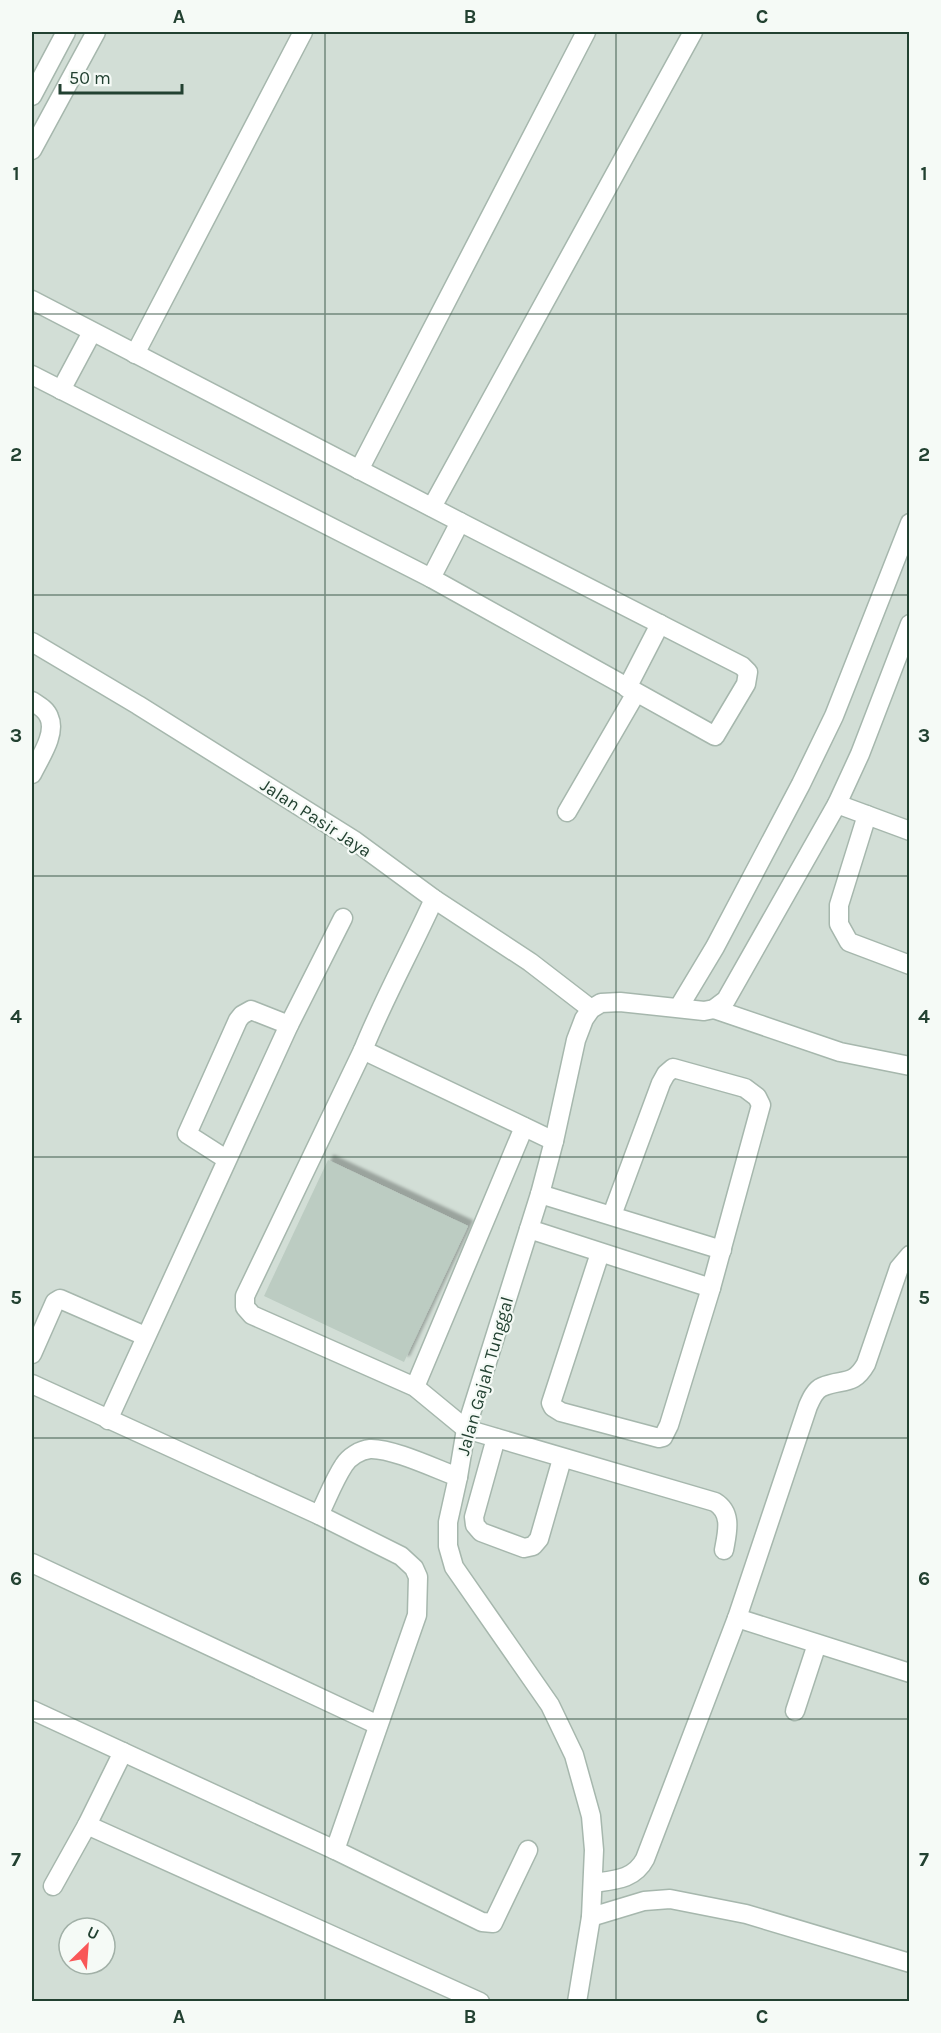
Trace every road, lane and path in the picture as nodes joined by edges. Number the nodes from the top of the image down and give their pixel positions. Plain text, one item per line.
1 (66, 32) edge
2 (96, 32) edge
3 (303, 32) edge
4 (586, 32) edge
5 (693, 32) edge
6 (32, 96) edge
7 (32, 150) edge
8 (32, 300) edge
9 (92, 332) junction
10 (135, 354) junction
11 (32, 375) edge
12 (61, 390) junction
13 (360, 470) junction
14 (432, 507) junction
15 (460, 522) junction
16 (909, 523) edge
17 (431, 578) junction
18 (660, 624) junction
19 (909, 624) edge
20 (33, 641) edge
21 (631, 691) junction
22 (32, 701) edge
23 (32, 774) edge
24 (837, 804) junction
25 (567, 812) dead end
26 (867, 815) junction
27 (909, 831) edge
28 (434, 899) junction
29 (343, 918) dead end
30 (909, 965) edge
31 (679, 1007) junction
32 (591, 1009) junction
33 (714, 1009) junction
34 (289, 1025) junction
35 (363, 1050) junction
36 (909, 1066) edge
37 (524, 1127) junction
38 (554, 1141) junction
39 (226, 1159) junction
40 (540, 1194) junction
41 (612, 1215) junction
42 (529, 1229) junction
43 (722, 1250) junction
44 (600, 1253) junction
45 (909, 1256) edge
46 (711, 1288) junction
47 (145, 1336) junction
48 (32, 1354) edge
49 (32, 1384) edge
50 (415, 1387) junction
51 (108, 1420) junction
52 (466, 1429) junction
53 (496, 1438) junction
54 (562, 1459) junction
55 (458, 1477) junction
56 (319, 1515) junction
57 (724, 1550) dead end
58 (32, 1563) edge
59 (736, 1618) junction
60 (818, 1644) junction
61 (909, 1673) edge
62 (32, 1710) edge
63 (795, 1711) dead end
64 (378, 1725) junction
65 (123, 1752) junction
66 (87, 1825) junction
67 (335, 1850) junction
68 (528, 1850) dead end
69 (593, 1883) junction
70 (53, 1886) dead end
71 (591, 1917) junction
72 (909, 1963) edge
73 (480, 2001) edge
74 (577, 2001) edge

1 - 6 street
2 - 7 street
3 - 10 street
4 - 13 street
5 - 14 street
8 - 9 street
9 - 10 street
9 - 12 street
10 - 13 street
11 - 12 street
12 - 17 street
13 - 14 street
14 - 15 street
15 - 17 street
15 - 18 street
16 - 31 street
17 - 21 street
18 - 21 street
18 - 21 street
19 - 24 street
20 - 28 street, Jalan Pasir Jaya
21 - 25 street
22 - 23 street
24 - 26 street
24 - 33 street
26 - 27 street
26 - 30 street
28 - 32 street, Jalan Pasir Jaya
28 - 35 street
29 - 34 street
31 - 32 street
31 - 33 street
32 - 38 street, Jalan Gajah Tunggal
33 - 36 street
34 - 39 street
34 - 39 street
35 - 37 street
35 - 50 street
37 - 38 street
37 - 50 street
38 - 40 street, Jalan Gajah Tunggal
39 - 47 street
40 - 41 street
40 - 42 street, Jalan Gajah Tunggal
41 - 43 street
41 - 43 street
42 - 44 street
42 - 52 street, Jalan Gajah Tunggal
43 - 46 street
44 - 46 street
44 - 46 street
45 - 59 street
47 - 48 street
47 - 51 street
49 - 51 street
50 - 52 street
51 - 56 street
52 - 53 street
52 - 55 street, Jalan Gajah Tunggal
53 - 54 street
53 - 54 street
54 - 57 street
55 - 56 street
55 - 69 street, Jalan Gajah Tunggal
56 - 64 street
58 - 64 street
59 - 60 street
59 - 69 street
60 - 61 street
60 - 63 street
62 - 65 street
64 - 67 street
65 - 66 street
65 - 67 street
66 - 70 street
66 - 73 street
67 - 68 street
69 - 71 street, Jalan Gajah Tunggal
71 - 72 street
71 - 74 street, Jalan Gajah Tunggal

